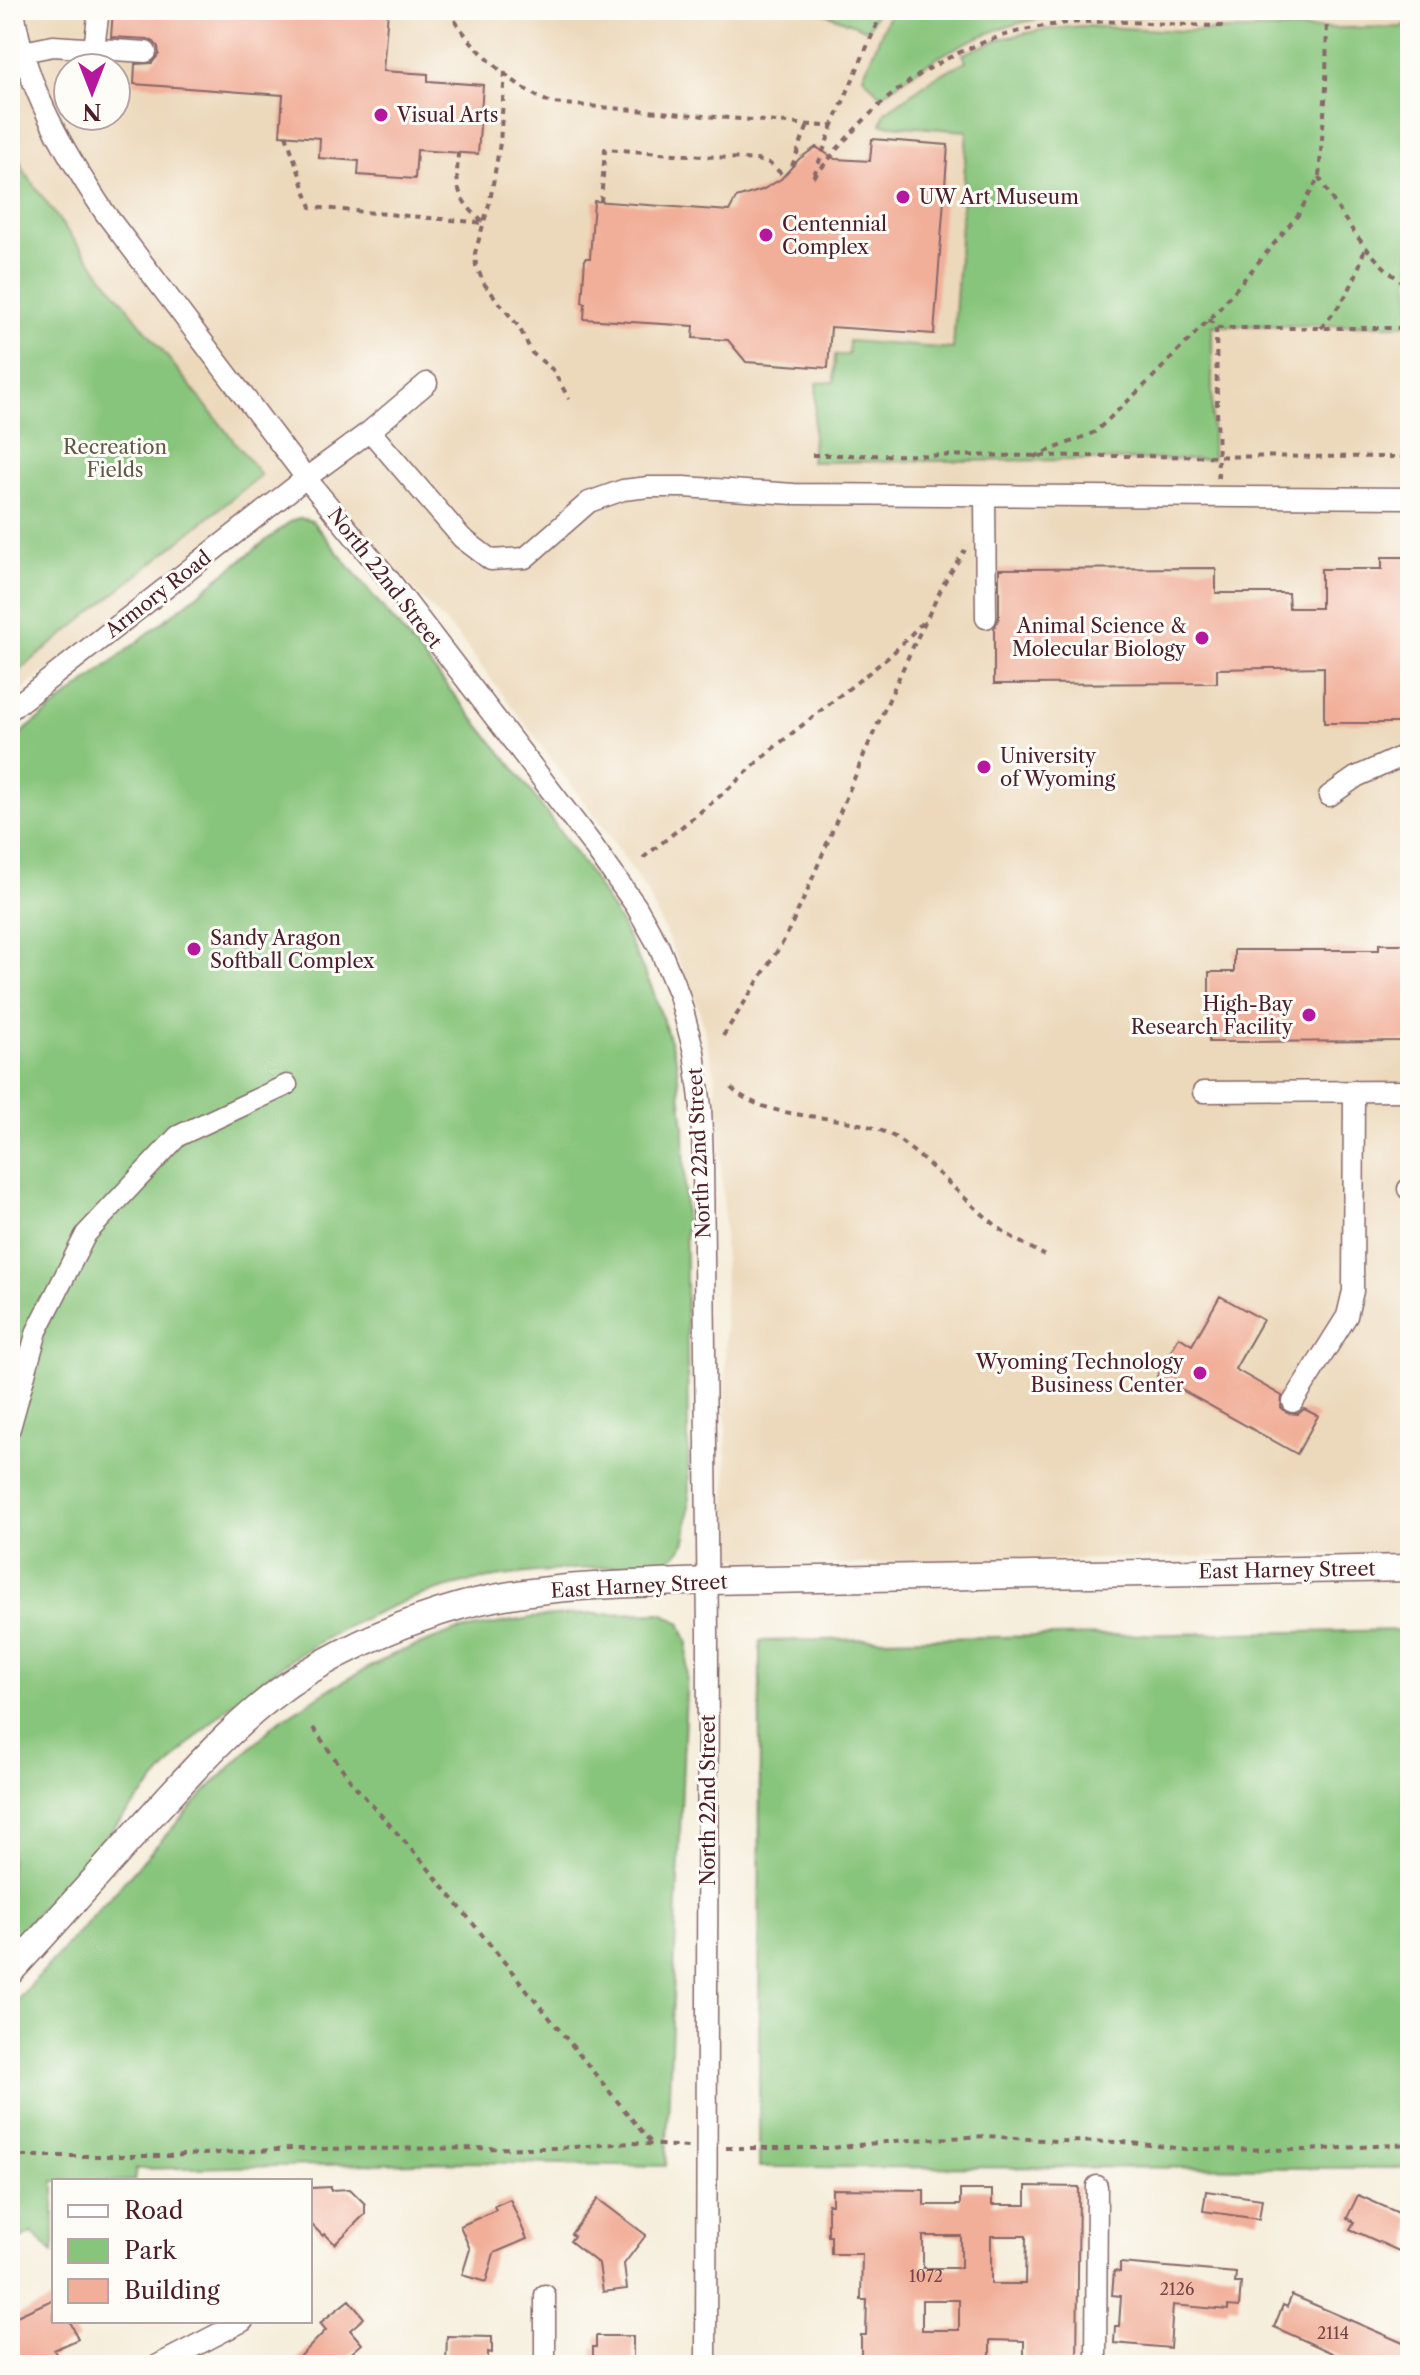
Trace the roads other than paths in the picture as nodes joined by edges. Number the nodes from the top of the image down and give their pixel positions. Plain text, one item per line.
1 (14, 10) edge
2 (98, 17) dead end
3 (94, 48) junction
4 (23, 52) junction
5 (146, 52) dead end
6 (427, 383) dead end
7 (370, 431) junction
8 (306, 478) junction
9 (985, 496) junction
10 (1410, 498) edge
11 (986, 618) dead end
12 (10, 710) edge
13 (1410, 755) edge
14 (1329, 796) dead end
15 (287, 1085) dead end
16 (1354, 1091) junction
17 (1410, 1091) edge
18 (1203, 1092) dead end
19 (1293, 1402) dead end
20 (10, 1428) edge
21 (1410, 1568) edge
22 (708, 1581) junction
23 (10, 1972) edge
24 (1097, 2186) dead end
25 (545, 2295) dead end
26 (239, 2323) edge
27 (158, 2365) edge
28 (545, 2365) edge
29 (706, 2365) edge
30 (1096, 2365) edge

1 - 4 street, North 22nd Street
2 - 3 street
3 - 4 street
3 - 5 street
4 - 8 street, North 22nd Street
6 - 7 street, Armory Road
7 - 8 street, Armory Road
7 - 9 street
8 - 12 street, Armory Road
8 - 22 street, North 22nd Street
9 - 10 street
9 - 11 street
13 - 14 street
15 - 20 street
16 - 17 street
16 - 18 street
16 - 19 street
21 - 22 main road, East Harney Street
22 - 23 main road, East Harney Street
22 - 29 street, North 22nd Street
24 - 30 street
25 - 28 street
26 - 27 street

